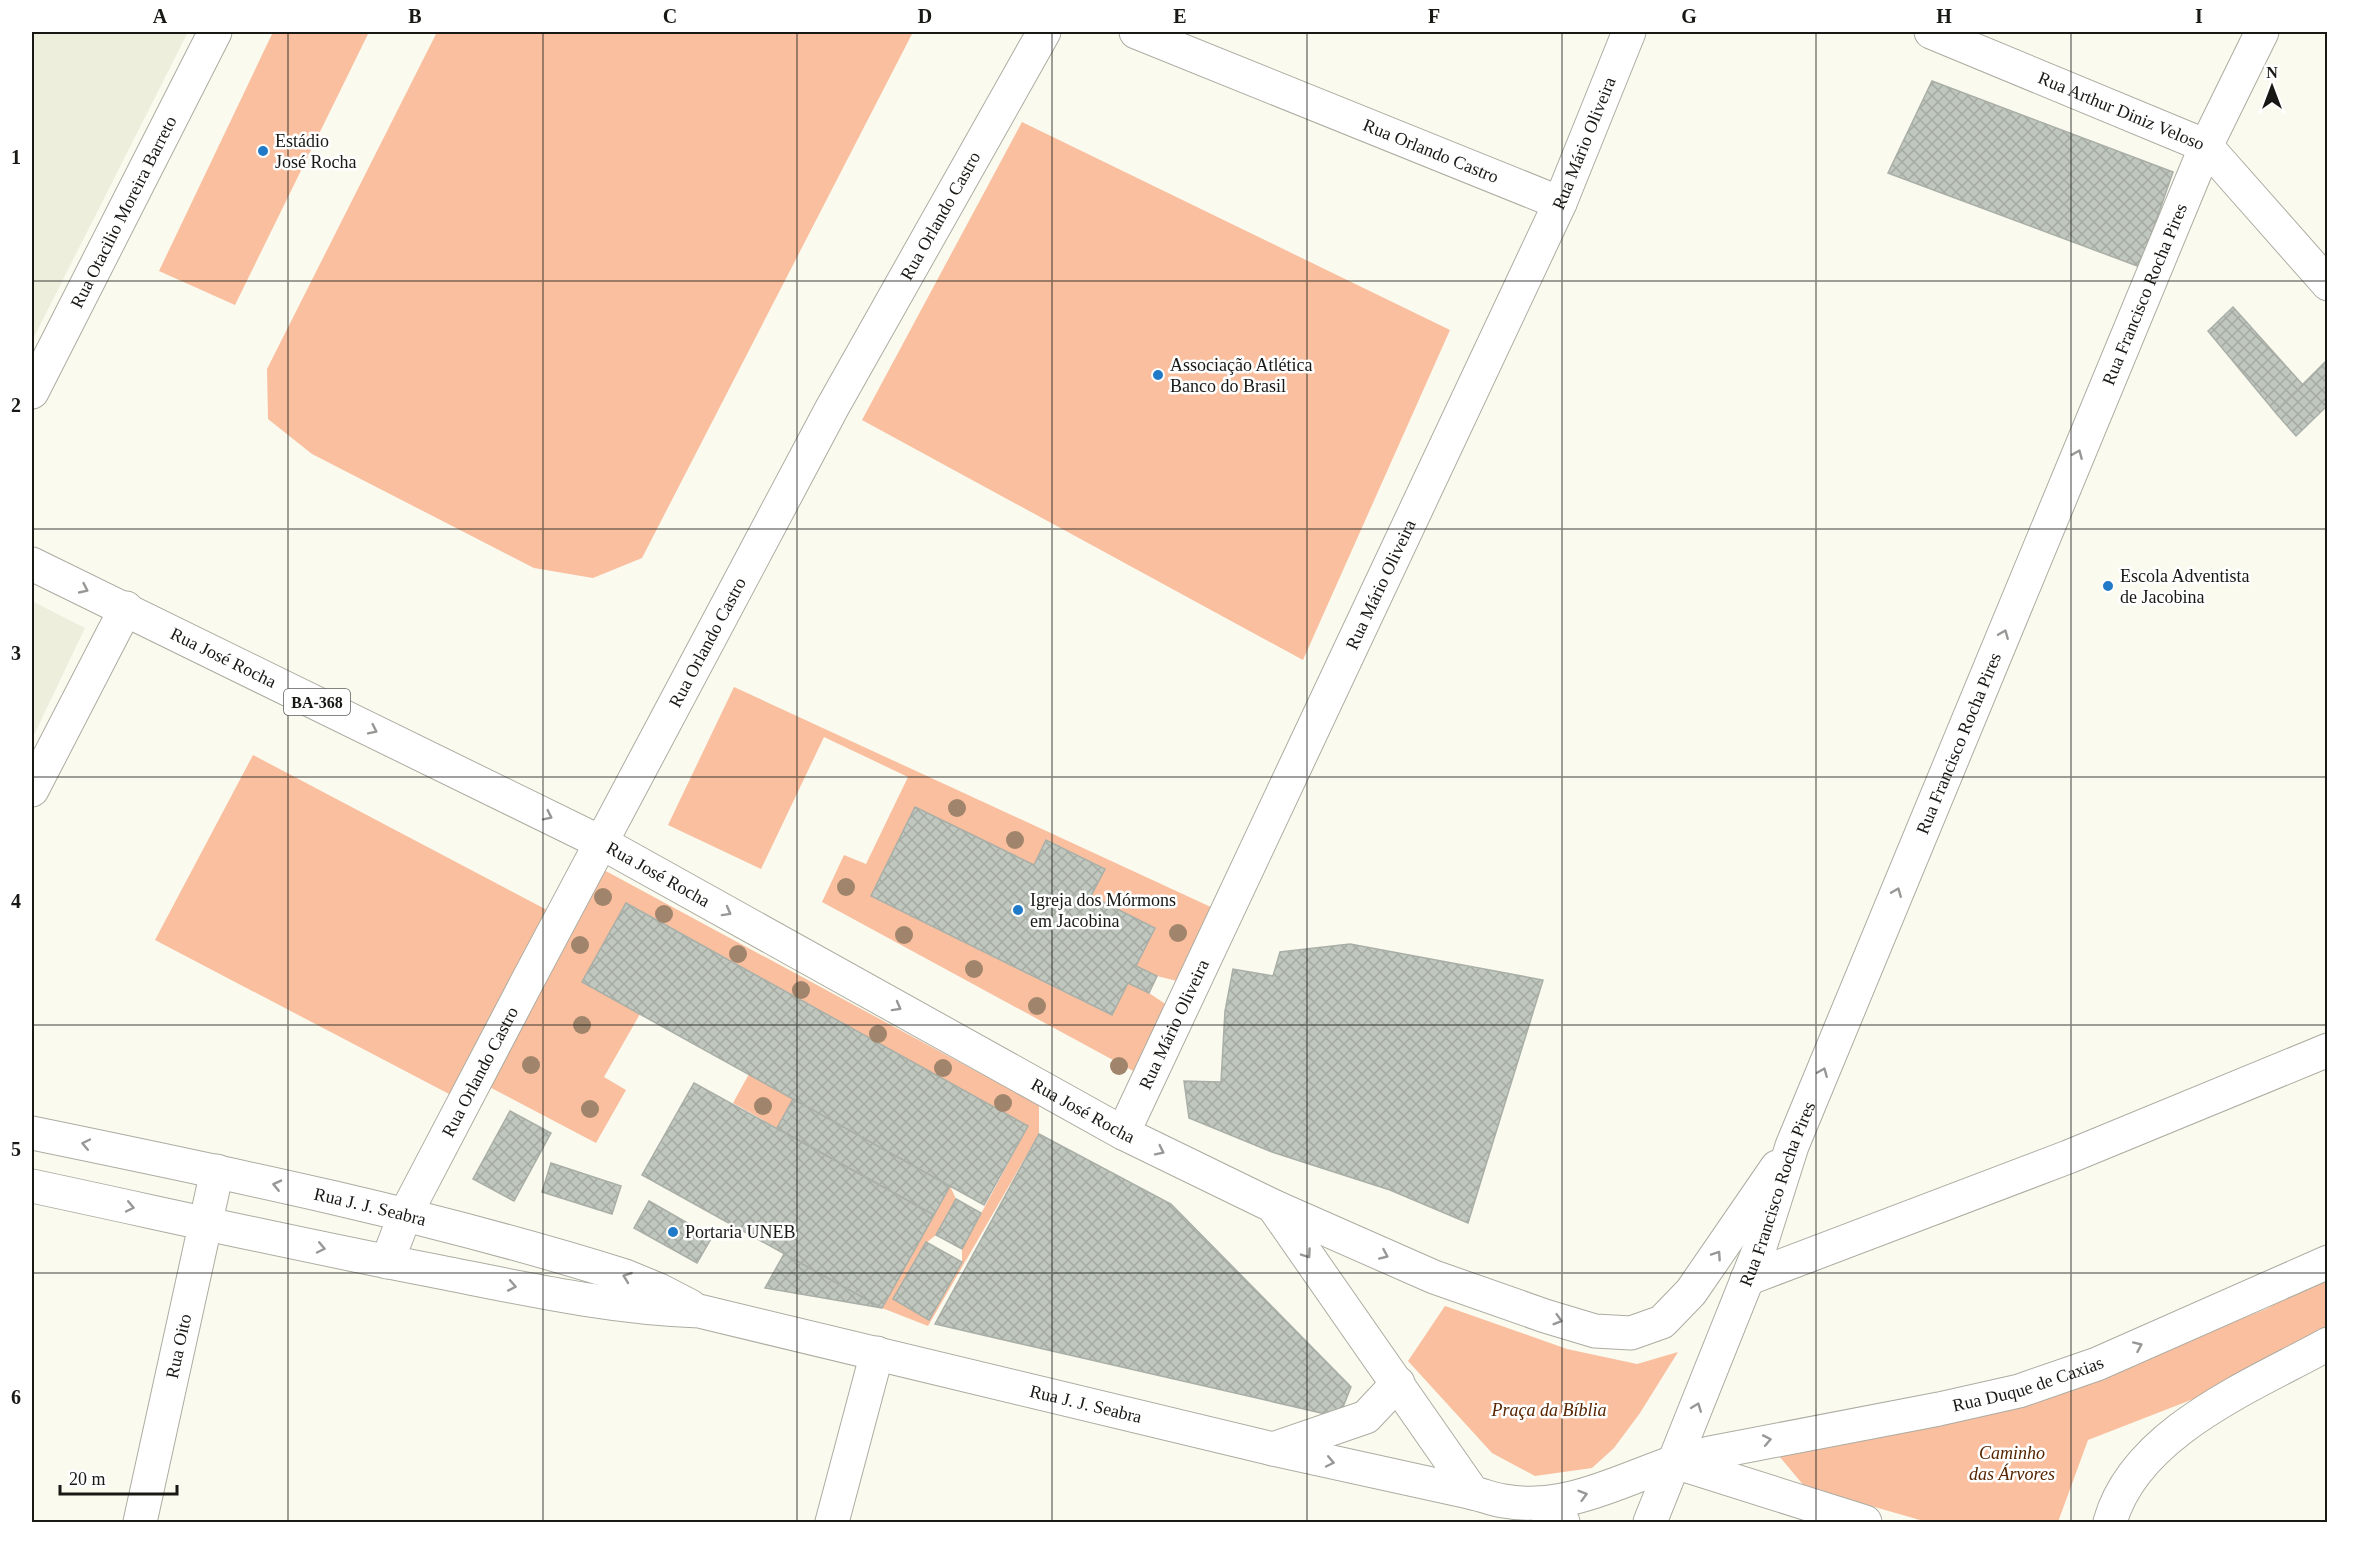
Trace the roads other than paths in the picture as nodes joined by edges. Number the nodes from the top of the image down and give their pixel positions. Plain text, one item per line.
1 (214, 32) edge
2 (1044, 32) edge
3 (1136, 32) edge
4 (1629, 32) edge
5 (1931, 32) edge
6 (2262, 32) edge
7 (2206, 146) junction
8 (1560, 203) junction
9 (2328, 284) edge
10 (32, 392) edge
11 (32, 564) edge
12 (126, 608) junction
13 (32, 790) edge
14 (602, 843) junction
15 (2328, 1050) edge
16 (32, 1133) edge
17 (1123, 1133) junction
18 (1792, 1146) junction
19 (217, 1171) junction
20 (32, 1186) edge
21 (1274, 1206) junction
22 (405, 1215) junction
23 (206, 1223) junction
24 (387, 1262) junction
25 (2328, 1262) edge
26 (1747, 1279) junction
27 (699, 1311) junction
28 (2328, 1344) edge
29 (877, 1353) junction
30 (1398, 1383) junction
31 (1273, 1449) junction
32 (1675, 1462) junction
33 (1473, 1493) junction
34 (1538, 1503) junction
35 (140, 1522) edge
36 (832, 1522) edge
37 (1563, 1522) edge
38 (1650, 1522) edge
39 (1865, 1522) edge
40 (2110, 1522) edge

1 - 10 street, Rua Otacilio Moreira Barreto
2 - 14 street, Rua Orlando Castro
3 - 8 street, Rua Orlando Castro
4 - 8 street, Rua Mário Oliveira
5 - 7 street, Rua Arthur Diniz Veloso
6 - 7 street, Rua Francisco Rocha Pires
7 - 9 street, Rua Arthur Diniz Veloso
18 -> 7 street, Rua Francisco Rocha Pires
8 - 17 street, Rua Mário Oliveira
11 -> 12 street, Rua José Rocha / BA-368
12 - 13 street
12 -> 14 street, Rua José Rocha / BA-368
14 -> 17 street, Rua José Rocha
14 - 22 street, Rua Orlando Castro
15 - 26 street
19 -> 16 street, Rua J. J. Seabra
17 -> 21 street, Rua José Rocha
21 -> 18 street, Rua José Rocha
18 - 26 street, Rua Francisco Rocha Pires
22 -> 19 street, Rua J. J. Seabra
19 - 23 street, Rua Oito
20 -> 23 street, Rua J. J. Seabra
21 -> 30 street
22 - 24 street, Rua Orlando Castro
27 -> 22 street, Rua J. J. Seabra
23 -> 24 street, Rua J. J. Seabra
23 - 35 street, Rua Oito
24 -> 27 street, Rua J. J. Seabra
32 -> 25 street, Rua Duque de Caxias
32 -> 26 street, Rua Francisco Rocha Pires
27 - 29 street, Rua J. J. Seabra
28 - 40 street
29 - 31 street, Rua J. J. Seabra
29 - 36 street
30 - 31 street
30 - 33 street
31 -> 33 street, Rua J. J. Seabra
34 -> 32 street, Rua J. J. Seabra
32 - 38 street, Rua Francisco Rocha Pires
32 - 39 street
33 - 34 street, Rua J. J. Seabra
34 - 37 street

